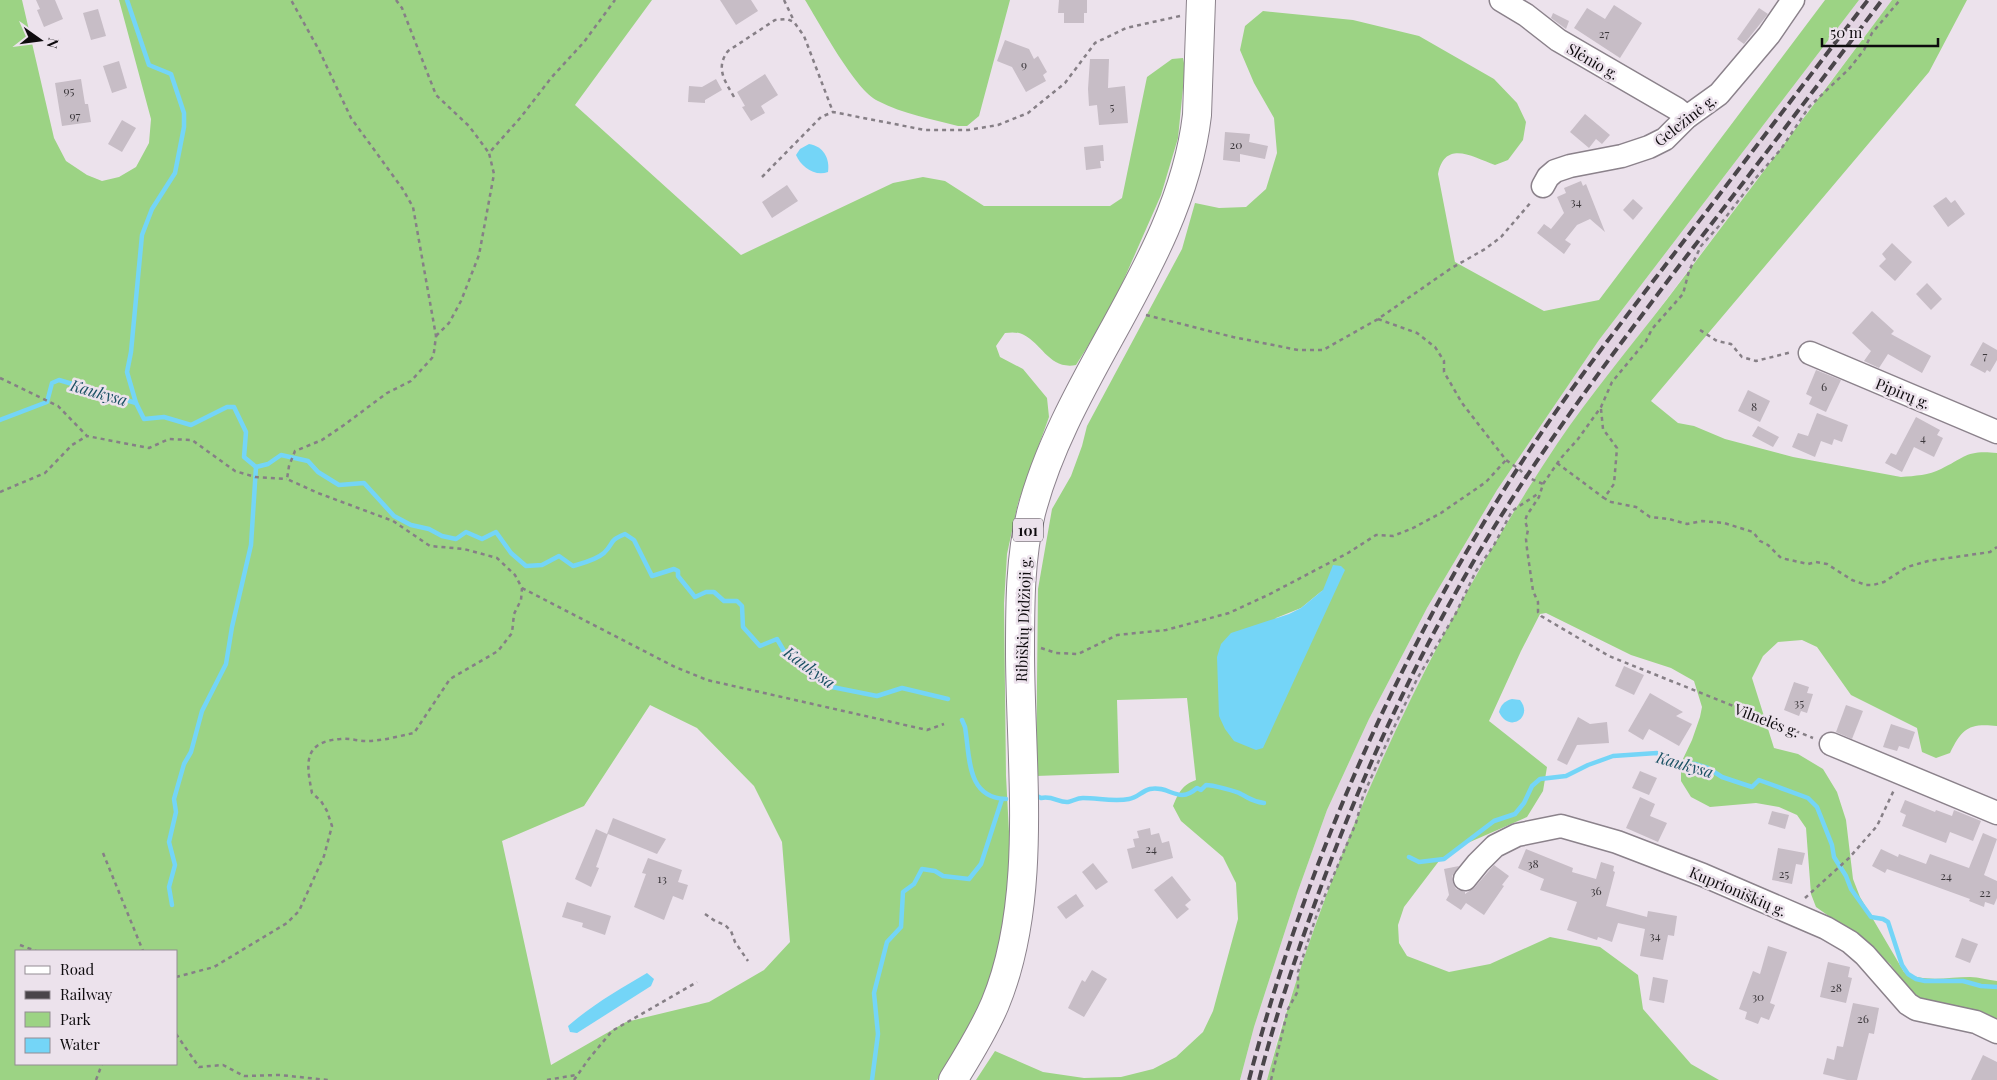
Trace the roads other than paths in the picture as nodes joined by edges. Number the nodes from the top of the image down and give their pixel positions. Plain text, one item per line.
1 (1501, 0) edge
2 (1793, 0) edge
3 (1201, 8) edge
4 (1687, 117) junction
5 (1543, 186) road end
6 (1810, 353) road end
7 (1997, 432) edge
8 (1831, 744) road end
9 (1997, 813) edge
10 (1466, 879) dead end
11 (1997, 1032) edge
12 (953, 1080) edge

1 - 4 street, Slėnio g.
2 - 4 street, Geležinė g.
3 - 12 main road, Ribiškių Didžioji g. / 101
4 - 5 street, Geležinė g.
6 - 7 street, Pipirų g.
8 - 9 street
10 - 11 street, Kuprioniškių g.

